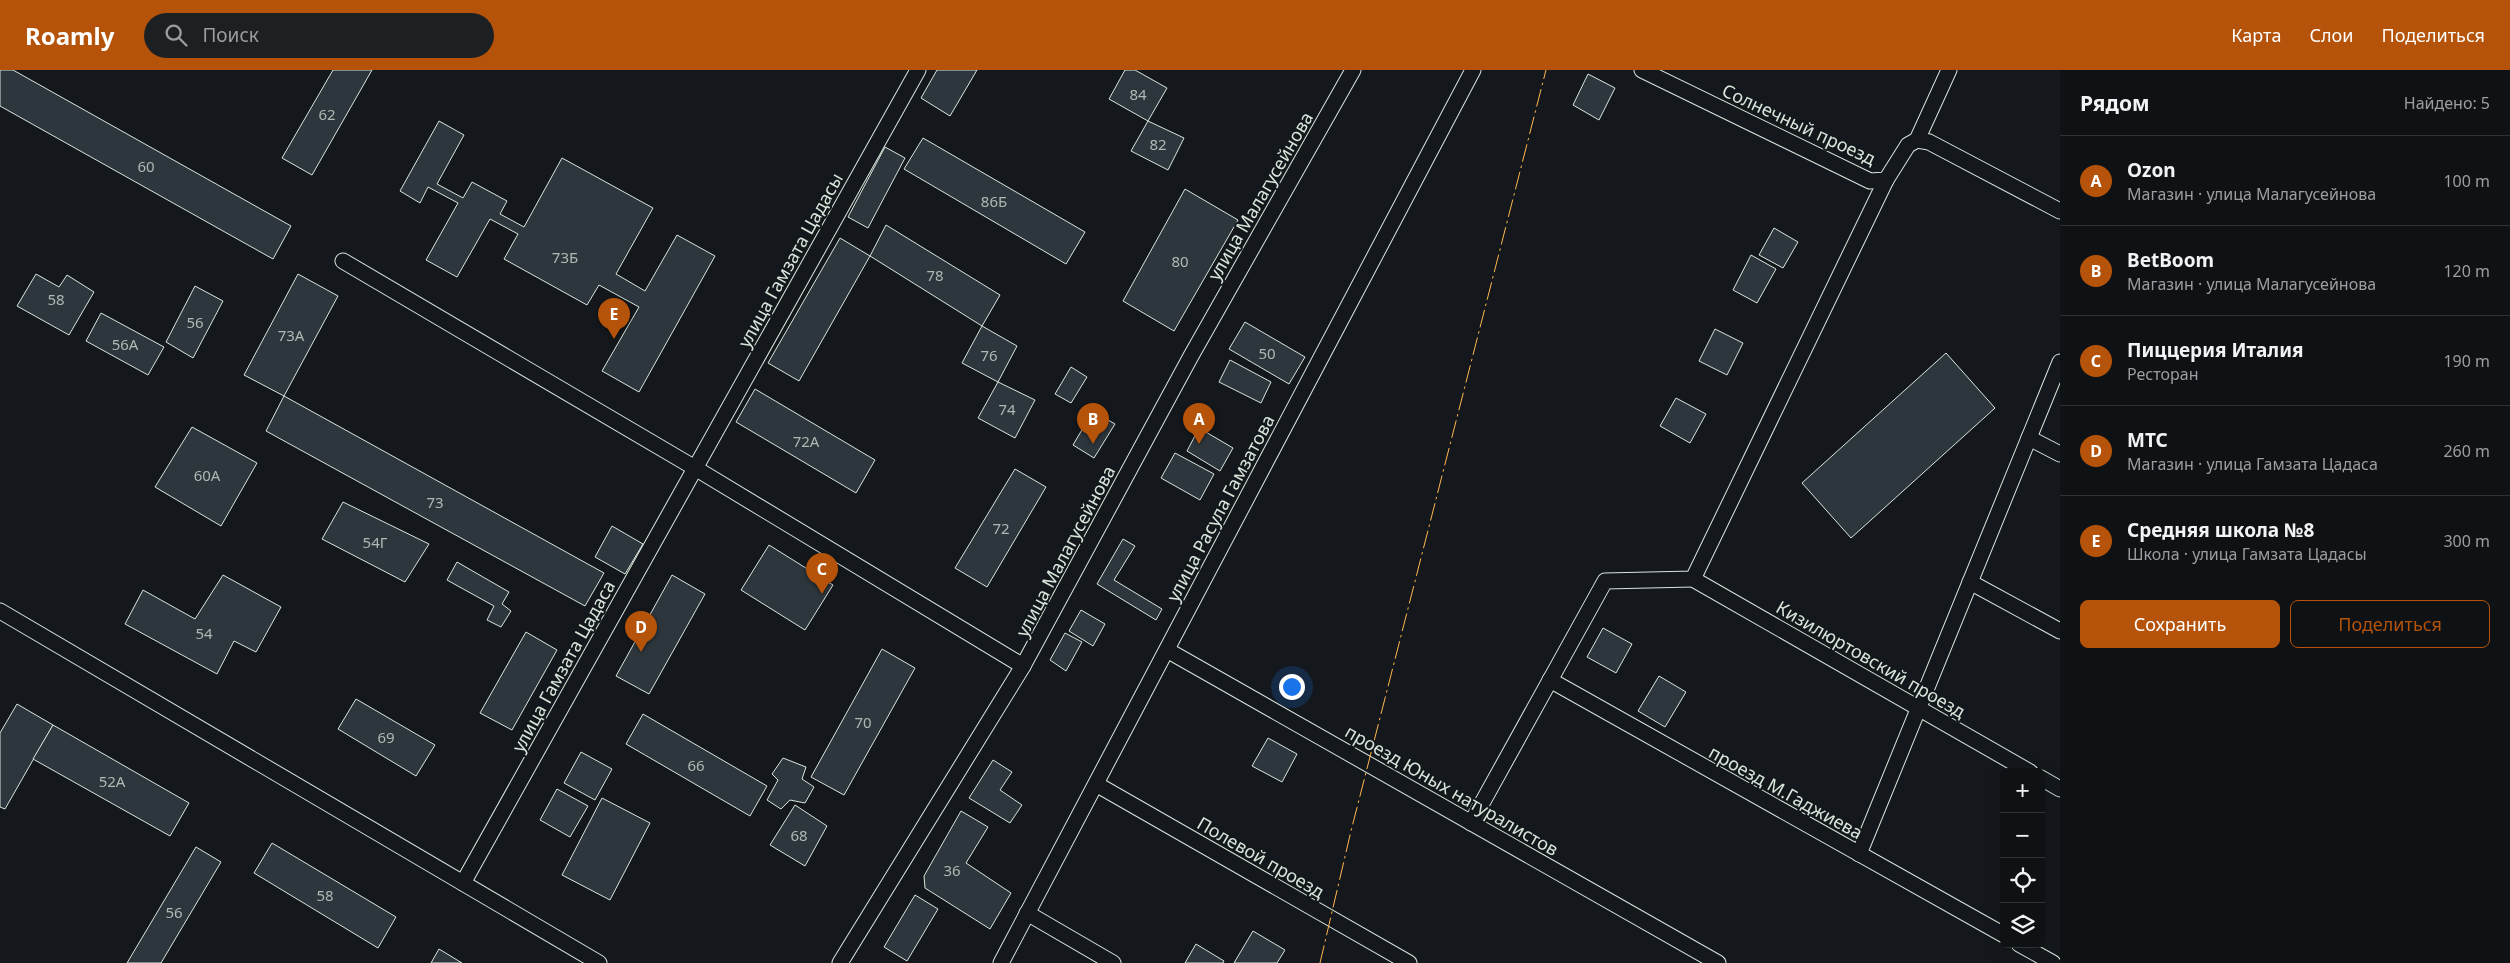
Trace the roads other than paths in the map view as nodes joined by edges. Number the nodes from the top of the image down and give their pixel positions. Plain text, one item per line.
1 (918, 70) edge
2 (1353, 70) edge
3 (1473, 70) edge
4 (1642, 70) edge
5 (1949, 70) edge
6 (1917, 140) junction
7 (1886, 180) junction
8 (2060, 211) edge
9 (343, 261) dead end
10 (2060, 362) edge
11 (2029, 438) junction
12 (2060, 454) edge
13 (695, 468) junction
14 (1693, 579) junction
15 (1970, 582) junction
16 (0, 611) edge
17 (2060, 631) edge
18 (1167, 650) junction
19 (1023, 666) junction
20 (1550, 680) junction
21 (1918, 708) junction
22 (2023, 768) edge
23 (2045, 780) edge
24 (1096, 784) junction
25 (2060, 789) edge
26 (1472, 823) junction
27 (1859, 854) junction
28 (463, 883) junction
29 (1028, 913) junction
30 (2000, 934) edge
31 (2026, 948) edge
32 (599, 963) edge
33 (840, 963) edge
34 (1001, 963) edge
35 (1113, 963) edge
36 (1409, 963) edge
37 (1718, 963) edge
38 (2053, 963) edge

1 - 13 street, улица Гамзата Цадасы
2 - 19 street, улица Малагусейнова
3 - 18 street, улица Расула Гамзатова
4 - 7 street, Солнечный проезд
5 - 6 street, Солнечный проезд
6 - 7 street, Солнечный проезд
6 - 8 street
7 - 14 street
9 - 13 street
10 - 11 street
11 - 12 street
11 - 15 street
13 - 19 street
13 - 28 street, улица Гамзата Цадаса
14 - 20 street
14 - 21 street, Кизилюртовский проезд
15 - 17 street
15 - 21 street
16 - 28 street
18 - 24 street, улица Расула Гамзатова
18 - 26 street, проезд Юных натуралистов
19 - 33 street, улица Малагусейнова
20 - 26 street
20 - 27 street, проезд М.Гаджиева
21 - 22 street, Кизилюртовский проезд
21 - 27 street
23 - 25 street
24 - 29 street, улица Расула Гамзатова
24 - 36 street, Полевой проезд
26 - 37 street, проезд Юных натуралистов
27 - 30 street, проезд М.Гаджиева
28 - 32 street
29 - 34 street, улица Расула Гамзатова
29 - 35 street
31 - 38 street

